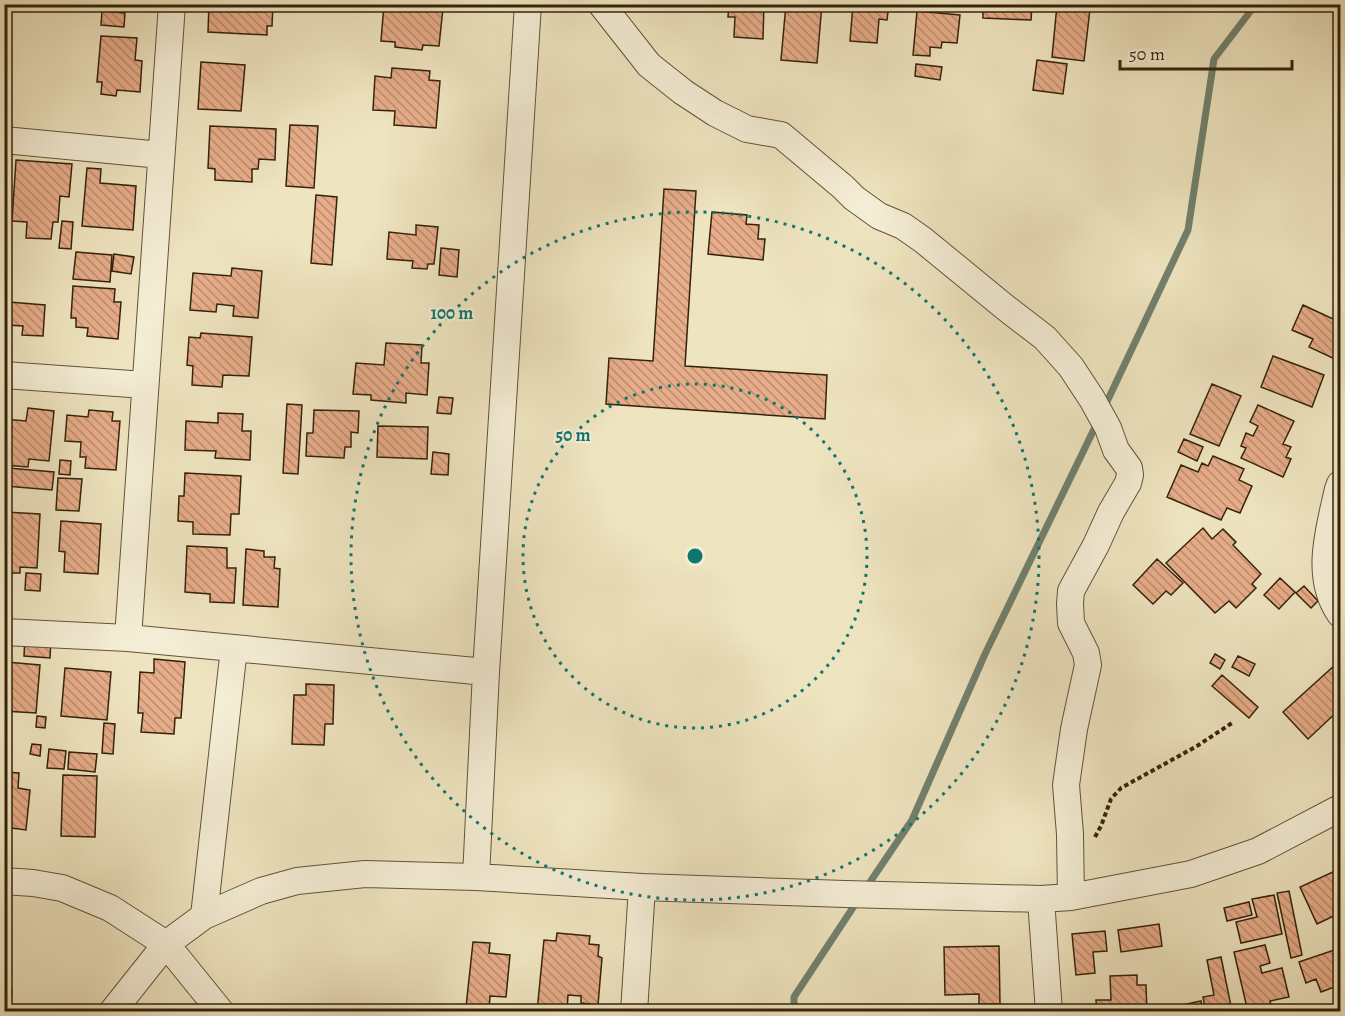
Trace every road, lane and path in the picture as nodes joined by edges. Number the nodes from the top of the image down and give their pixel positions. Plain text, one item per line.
1 (172, 4) edge
2 (528, 4) edge
3 (601, 4) edge
4 (4, 140) edge
5 (161, 155) junction
6 (4, 375) edge
7 (145, 385) junction
8 (1341, 484) edge
9 (1341, 614) edge
10 (4, 632) edge
11 (128, 638) junction
12 (234, 648) junction
13 (486, 672) junction
14 (1232, 723) dead end
15 (1341, 808) edge
16 (1070, 855) junction
17 (476, 877) junction
18 (4, 881) edge
19 (642, 887) junction
20 (1071, 897) junction
21 (1041, 899) junction
22 (204, 916) junction
23 (166, 944) junction
24 (112, 1011) edge
25 (221, 1011) edge
26 (634, 1011) edge
27 (1049, 1011) edge

1 - 5 street
2 - 13 street
3 - 16 street
4 - 5 street
5 - 7 street
6 - 7 street
7 - 11 street
8 - 9 street
10 - 11 street
11 - 12 street
12 - 13 street
12 - 22 street
13 - 17 street
14 - 16 path
15 - 20 street
16 - 20 street
17 - 19 street
17 - 22 street
18 - 23 street
19 - 21 street
19 - 26 street
20 - 21 street
21 - 27 street
22 - 23 street
23 - 24 street
23 - 25 street

